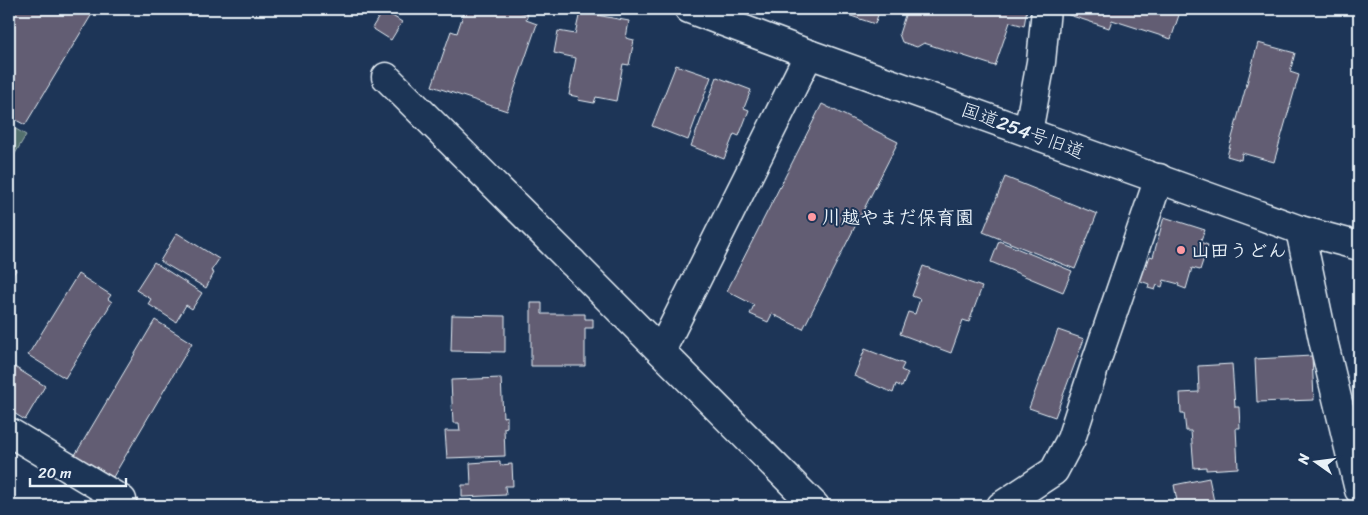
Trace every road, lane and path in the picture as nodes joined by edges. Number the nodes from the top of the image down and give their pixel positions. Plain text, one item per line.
1 (689, 9) edge
2 (1046, 9) edge
3 (809, 54) junction
4 (386, 77) dead end
5 (1028, 132) junction
6 (1159, 178) junction
7 (1300, 230) junction
8 (1359, 246) edge
9 (661, 351) junction
10 (9, 432) edge
11 (1359, 490) edge
12 (122, 500) dead end
13 (815, 506) edge
14 (1001, 506) edge

1 - 3 street, 国道254号旧道
2 - 5 street
3 - 5 street, 国道254号旧道
3 - 9 street
4 - 9 street
5 - 6 street, 国道254号旧道
6 - 7 street, 国道254号旧道
6 - 14 street
7 - 8 street, 国道254号旧道
7 - 11 street
9 - 13 street
10 - 12 street

